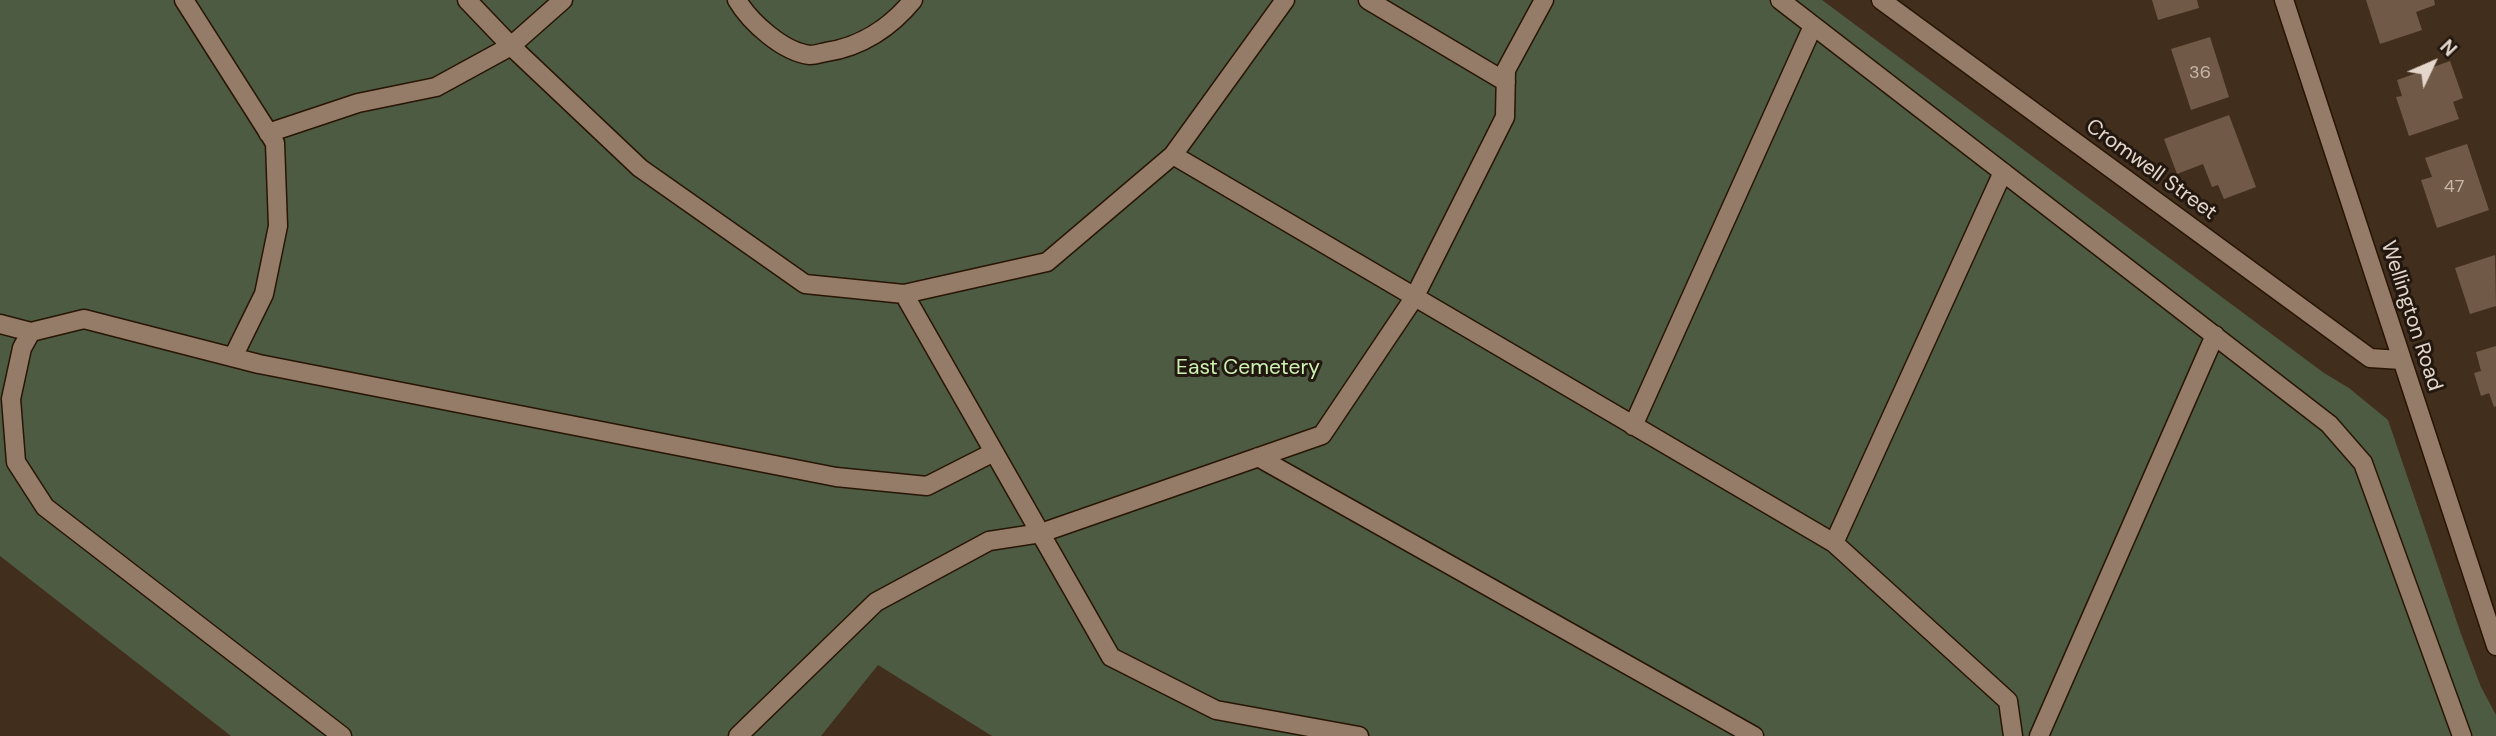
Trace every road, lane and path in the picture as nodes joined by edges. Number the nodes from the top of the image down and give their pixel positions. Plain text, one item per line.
1 (184, 0) edge
2 (467, 0) edge
3 (563, 0) edge
4 (737, 0) edge
5 (913, 0) edge
6 (1285, 0) edge
7 (1368, 0) edge
8 (1544, 0) edge
9 (1780, 0) edge
10 (1881, 0) edge
11 (2284, 0) edge
12 (1814, 26) junction
13 (511, 46) junction
14 (1506, 82) junction
15 (268, 133) junction
16 (1173, 155) junction
17 (2003, 172) junction
18 (904, 294) junction
19 (1414, 298) junction
20 (0, 324) edge
21 (31, 332) junction
22 (2215, 335) junction
23 (233, 357) junction
24 (2401, 360) junction
25 (1633, 426) junction
26 (994, 452) junction
27 (1258, 457) junction
28 (1041, 533) junction
29 (1834, 543) junction
30 (2496, 646) edge
31 (342, 736) edge
32 (738, 736) edge
33 (1359, 736) edge
34 (1754, 736) edge
35 (2013, 736) edge
36 (2039, 736) edge
37 (2462, 736) edge

1 - 15 street
2 - 13 street
3 - 13 street
4 - 5 street
6 - 16 street
7 - 14 street
8 - 14 street
9 - 12 street
10 - 24 street, Cromwell Street
11 - 24 street, Wellington Road
12 - 17 street
12 - 25 street
13 - 15 street
13 - 18 street
14 - 19 street
15 - 23 street
16 - 18 street
16 - 19 street
17 - 22 street
17 - 29 street
18 - 26 street
19 - 25 street
19 - 27 street
20 - 21 street
21 - 23 street
21 - 31 street
22 - 36 street
22 - 37 street
23 - 26 street
24 - 30 street, Wellington Road
25 - 29 street
26 - 28 street
27 - 28 street
27 - 34 street
28 - 32 street
28 - 33 street
29 - 35 street

